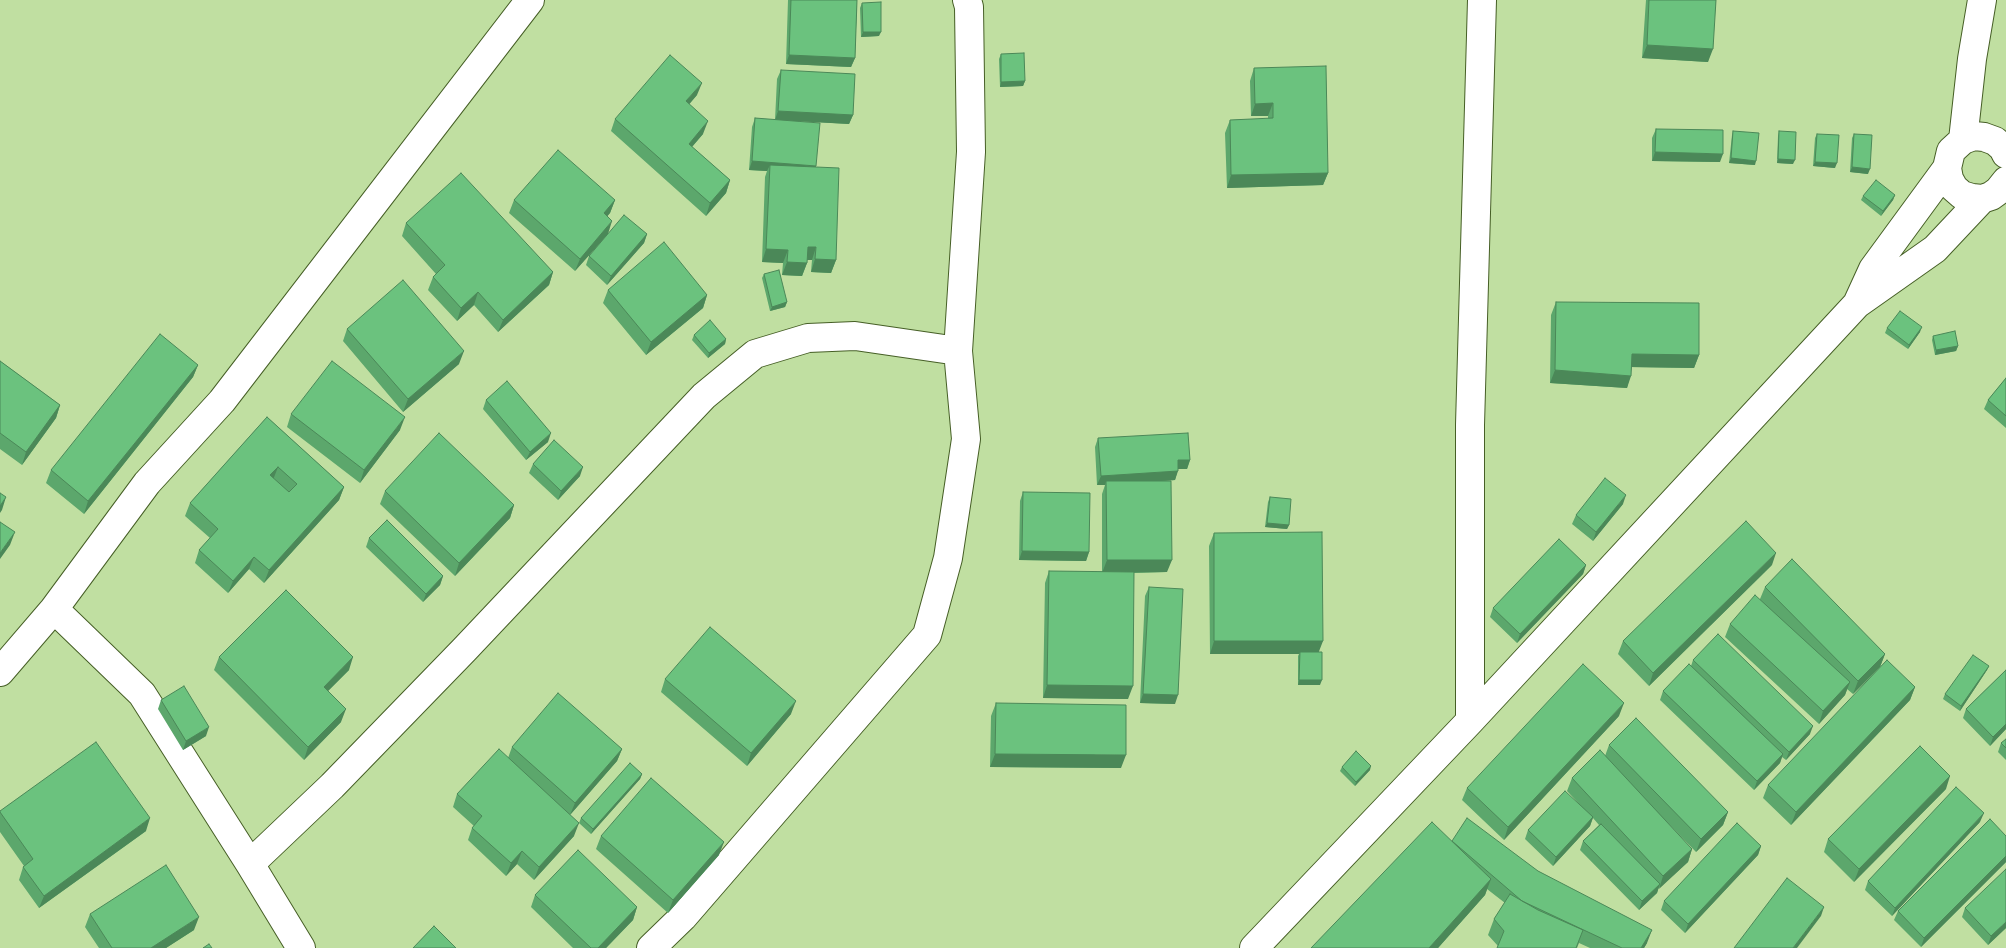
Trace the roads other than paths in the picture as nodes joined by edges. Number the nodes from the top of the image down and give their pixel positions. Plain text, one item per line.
1 (530, 0) edge
2 (967, 0) edge
3 (1482, 0) edge
4 (1982, 0) edge
5 (1964, 140) junction
6 (2006, 153) edge
7 (1947, 168) junction
8 (1996, 197) edge
9 (1857, 304) junction
10 (958, 351) junction
11 (54, 609) junction
12 (0, 672) edge
13 (1470, 722) junction
14 (250, 864) junction
15 (301, 948) edge
16 (651, 948) edge
17 (1254, 948) edge

1 - 11 street
2 - 10 street
3 - 13 street
4 - 5 street
5 - 6 street
5 - 7 street
7 - 8 street
7 - 9 street
8 - 9 street
9 - 13 street
10 - 14 street
10 - 16 street
11 - 12 street
11 - 14 street
13 - 17 street
14 - 15 street

